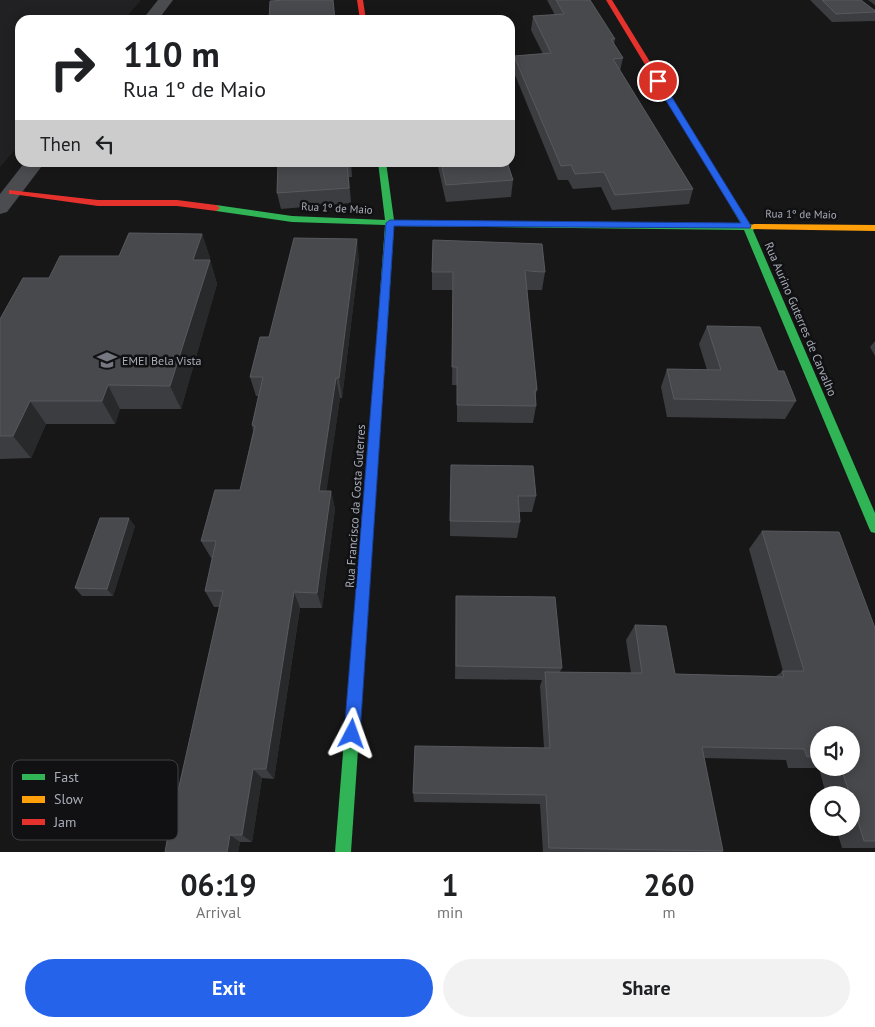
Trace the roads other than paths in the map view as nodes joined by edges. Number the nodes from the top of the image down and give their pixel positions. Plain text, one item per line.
1 (166, 0) edge
2 (360, 0) edge
3 (609, 0) edge
4 (154, 15) edge
5 (362, 15) edge
6 (32, 167) edge
7 (383, 167) edge
8 (12, 192) junction
9 (0, 208) edge
10 (390, 223) junction
11 (747, 226) junction
12 (875, 228) edge
13 (875, 528) edge
14 (343, 852) edge

1 - 4 street
2 - 5 street
3 - 11 street, Rua Aurino Guterres de Carvalho
6 - 8 street
7 - 10 street, Rua Francisco da Costa Guterres
8 - 9 street
8 - 10 street, Rua 1º de Maio
10 - 11 street, Rua 1º de Maio
10 - 14 street, Rua Francisco da Costa Guterres
11 - 12 street, Rua 1º de Maio
11 - 13 street, Rua Aurino Guterres de Carvalho

